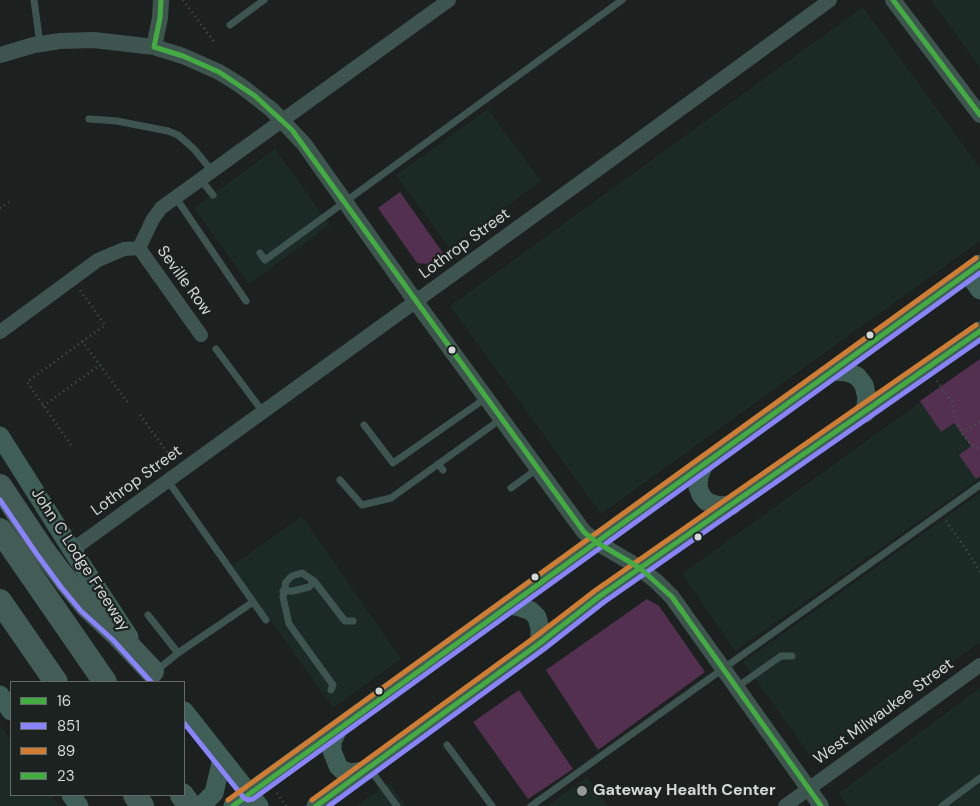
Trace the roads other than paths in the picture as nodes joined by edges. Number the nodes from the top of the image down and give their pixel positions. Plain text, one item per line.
1 (34, 0) edge
2 (161, 0) edge
3 (264, 0) edge
4 (448, 0) edge
5 (622, 0) edge
6 (830, 0) edge
7 (893, 0) edge
8 (230, 25) dead end
9 (40, 44) junction
10 (154, 47) junction
11 (0, 55) edge
12 (980, 115) edge
13 (89, 119) dead end
14 (283, 120) junction
15 (212, 171) junction
16 (201, 180) junction
17 (213, 195) dead end
18 (176, 198) junction
19 (345, 201) junction
20 (139, 248) junction
21 (260, 253) dead end
22 (974, 269) edge
23 (980, 290) edge
24 (246, 301) dead end
25 (416, 302) junction
26 (980, 331) edge
27 (0, 332) edge
28 (201, 335) dead end
29 (216, 349) dead end
30 (833, 370) junction
31 (486, 398) junction
32 (263, 412) junction
33 (864, 413) junction
34 (501, 419) junction
35 (364, 425) dead end
36 (0, 436) edge
37 (438, 464) junction
38 (704, 464) junction
39 (537, 468) junction
40 (443, 470) dead end
41 (340, 480) dead end
42 (168, 481) junction
43 (980, 485) edge
44 (0, 486) edge
45 (511, 488) dead end
46 (732, 505) junction
47 (0, 530) edge
48 (596, 542) junction
49 (72, 550) junction
50 (640, 568) junction
51 (314, 581) junction
52 (283, 591) junction
53 (0, 601) edge
54 (254, 602) junction
55 (508, 605) junction
56 (148, 615) dead end
57 (266, 620) dead end
58 (353, 621) dead end
59 (540, 643) junction
60 (176, 655) junction
61 (792, 656) dead end
62 (980, 665) edge
63 (722, 668) junction
64 (155, 675) edge
65 (55, 681) edge
66 (103, 681) edge
67 (736, 687) junction
68 (331, 690) dead end
69 (0, 695) edge
70 (10, 710) edge
71 (185, 712) edge
72 (338, 729) junction
73 (447, 745) dead end
74 (222, 759) junction
75 (366, 769) junction
76 (980, 778) edge
77 (808, 789) junction
78 (184, 796) edge
79 (254, 800) edge
80 (199, 805) edge
81 (233, 806) edge
82 (316, 806) edge
83 (397, 806) edge
84 (492, 806) edge
85 (531, 806) edge
86 (785, 806) edge
87 (821, 806) edge
88 (942, 806) edge

1 - 9 lane
2 - 10 street
3 - 8 lane
4 - 14 street
5 - 19 lane
6 - 25 street, Lothrop Street
7 - 12 street
9 - 10 street
9 - 11 street
10 - 14 street
13 - 15 lane
14 - 15 street
14 - 19 street
15 - 16 street
16 - 17 lane
16 - 18 street
18 - 20 street
18 - 24 lane
19 - 21 lane
19 - 25 street
20 - 27 street
20 - 28 street, Seville Row
22 - 23 main road
22 - 30 main road
25 - 31 street
25 - 32 street, Lothrop Street
26 - 33 main road
29 - 32 lane
30 - 33 main road
30 - 38 main road
31 - 34 street
31 - 35 lane
32 - 42 street, Lothrop Street
33 - 46 main road
34 - 37 lane
34 - 39 street
36 - 49 main road, John C Lodge Freeway
37 - 40 lane
37 - 41 lane
38 - 46 main road
38 - 48 main road
39 - 45 lane
39 - 48 street
42 - 49 street, Lothrop Street
42 - 54 lane
43 - 63 lane
44 - 64 highway
46 - 50 main road
47 - 66 highway
48 - 50 street
48 - 55 main road
49 - 64 main road, John C Lodge Freeway
50 - 59 main road
50 - 63 street
51 - 52 lane
51 - 52 lane
51 - 58 lane
52 - 68 lane
53 - 65 highway
54 - 57 lane
54 - 60 lane
55 - 59 main road
55 - 72 main road
56 - 60 lane
59 - 75 main road
60 - 64 lane
61 - 67 lane
62 - 77 street, West Milwaukee Street
63 - 67 street
63 - 85 lane
67 - 77 street
69 - 70 main road
71 - 74 main road
72 - 75 main road
72 - 79 main road
73 - 84 lane
74 - 79 main road
74 - 80 main road
75 - 82 main road
75 - 83 lane
76 - 88 lane
77 - 86 street, West Milwaukee Street
77 - 87 street
78 - 80 highway
79 - 81 main road

